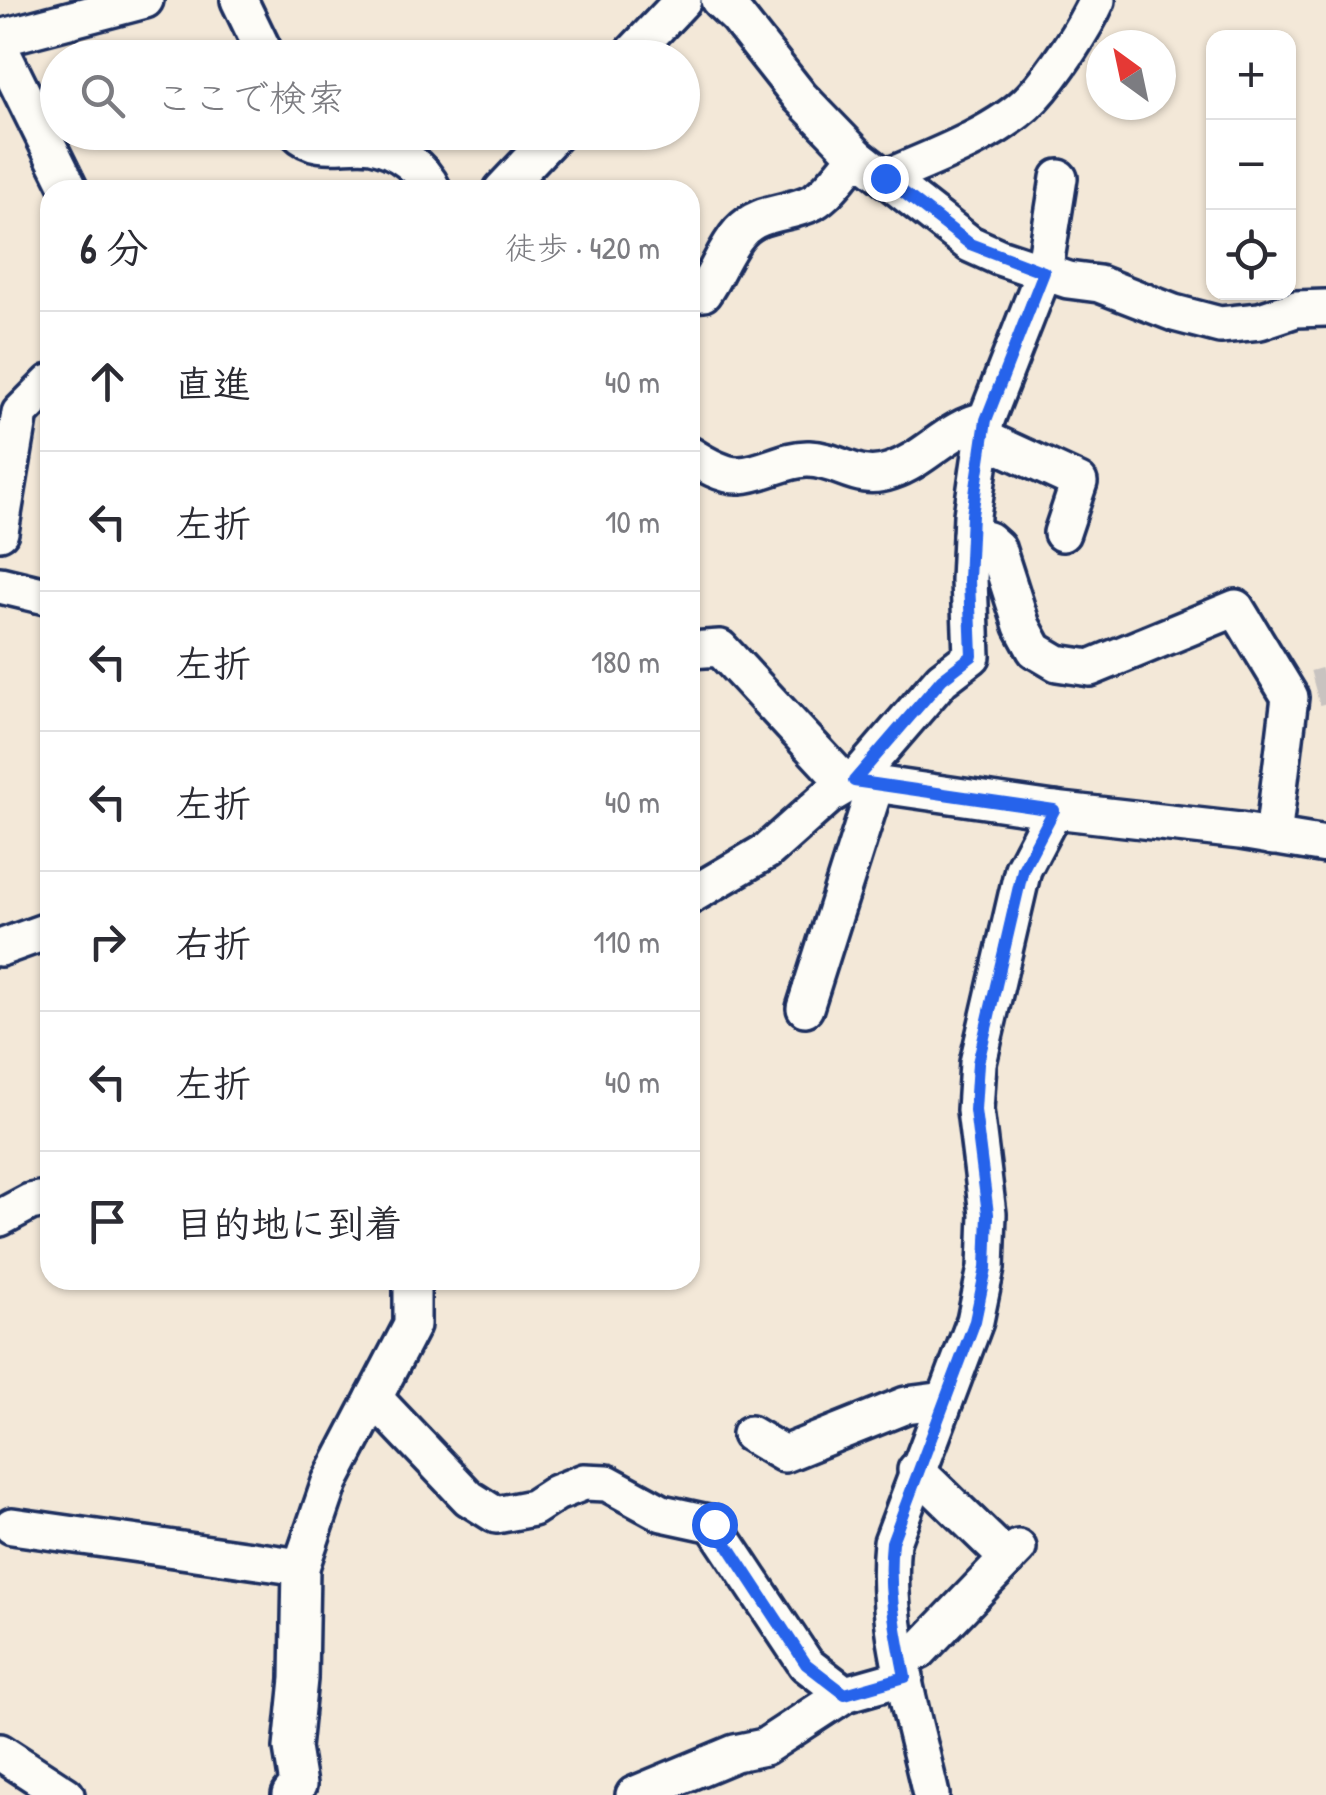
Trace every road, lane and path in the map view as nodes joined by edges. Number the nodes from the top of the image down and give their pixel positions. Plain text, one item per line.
1 (145, 0) edge
2 (239, 0) edge
3 (683, 0) edge
4 (719, 0) edge
5 (1098, 0) edge
6 (258, 40) edge
7 (645, 40) edge
8 (0, 48) edge
9 (40, 129) edge
10 (50, 150) edge
11 (386, 150) edge
12 (540, 150) edge
13 (856, 156) junction
14 (885, 178) junction
15 (1058, 178) dead end
16 (65, 180) edge
17 (425, 180) edge
18 (511, 180) edge
19 (1044, 272) junction
20 (700, 293) edge
21 (1326, 308) edge
22 (40, 393) edge
23 (984, 429) junction
24 (700, 461) edge
25 (0, 532) edge
26 (1062, 533) dead end
27 (971, 534) junction
28 (0, 585) edge
29 (40, 595) edge
30 (700, 649) edge
31 (865, 782) junction
32 (1054, 810) junction
33 (1273, 836) junction
34 (1326, 845) edge
35 (700, 890) edge
36 (40, 934) edge
37 (0, 948) edge
38 (805, 1008) dead end
39 (40, 1200) edge
40 (0, 1218) edge
41 (412, 1290) edge
42 (374, 1398) junction
43 (944, 1400) junction
44 (750, 1434) dead end
45 (916, 1470) junction
46 (12, 1526) dead end
47 (301, 1567) junction
48 (903, 1667) junction
49 (845, 1694) junction
50 (0, 1752) edge
51 (66, 1795) edge
52 (290, 1795) edge
53 (634, 1795) edge
54 (931, 1795) edge

1 - 8 street
2 - 6 street
3 - 7 street
4 - 13 street
5 - 14 street
8 - 9 street
10 - 16 street
11 - 17 street
12 - 18 street
13 - 14 street
13 - 20 street
14 - 19 street
15 - 19 street
19 - 21 street
19 - 23 street
22 - 25 street
23 - 24 street
23 - 26 street
23 - 27 street
27 - 31 street
27 - 33 street
28 - 29 street
30 - 31 street
31 - 32 street
31 - 35 street
31 - 38 street
32 - 33 street
32 - 43 street
33 - 34 street
36 - 37 street
39 - 40 street
41 - 42 street
42 - 47 street
42 - 49 street
43 - 44 street
43 - 45 street
45 - 48 street
45 - 48 street
46 - 47 street
47 - 52 street
48 - 49 street
48 - 54 street
49 - 53 street
50 - 51 street

